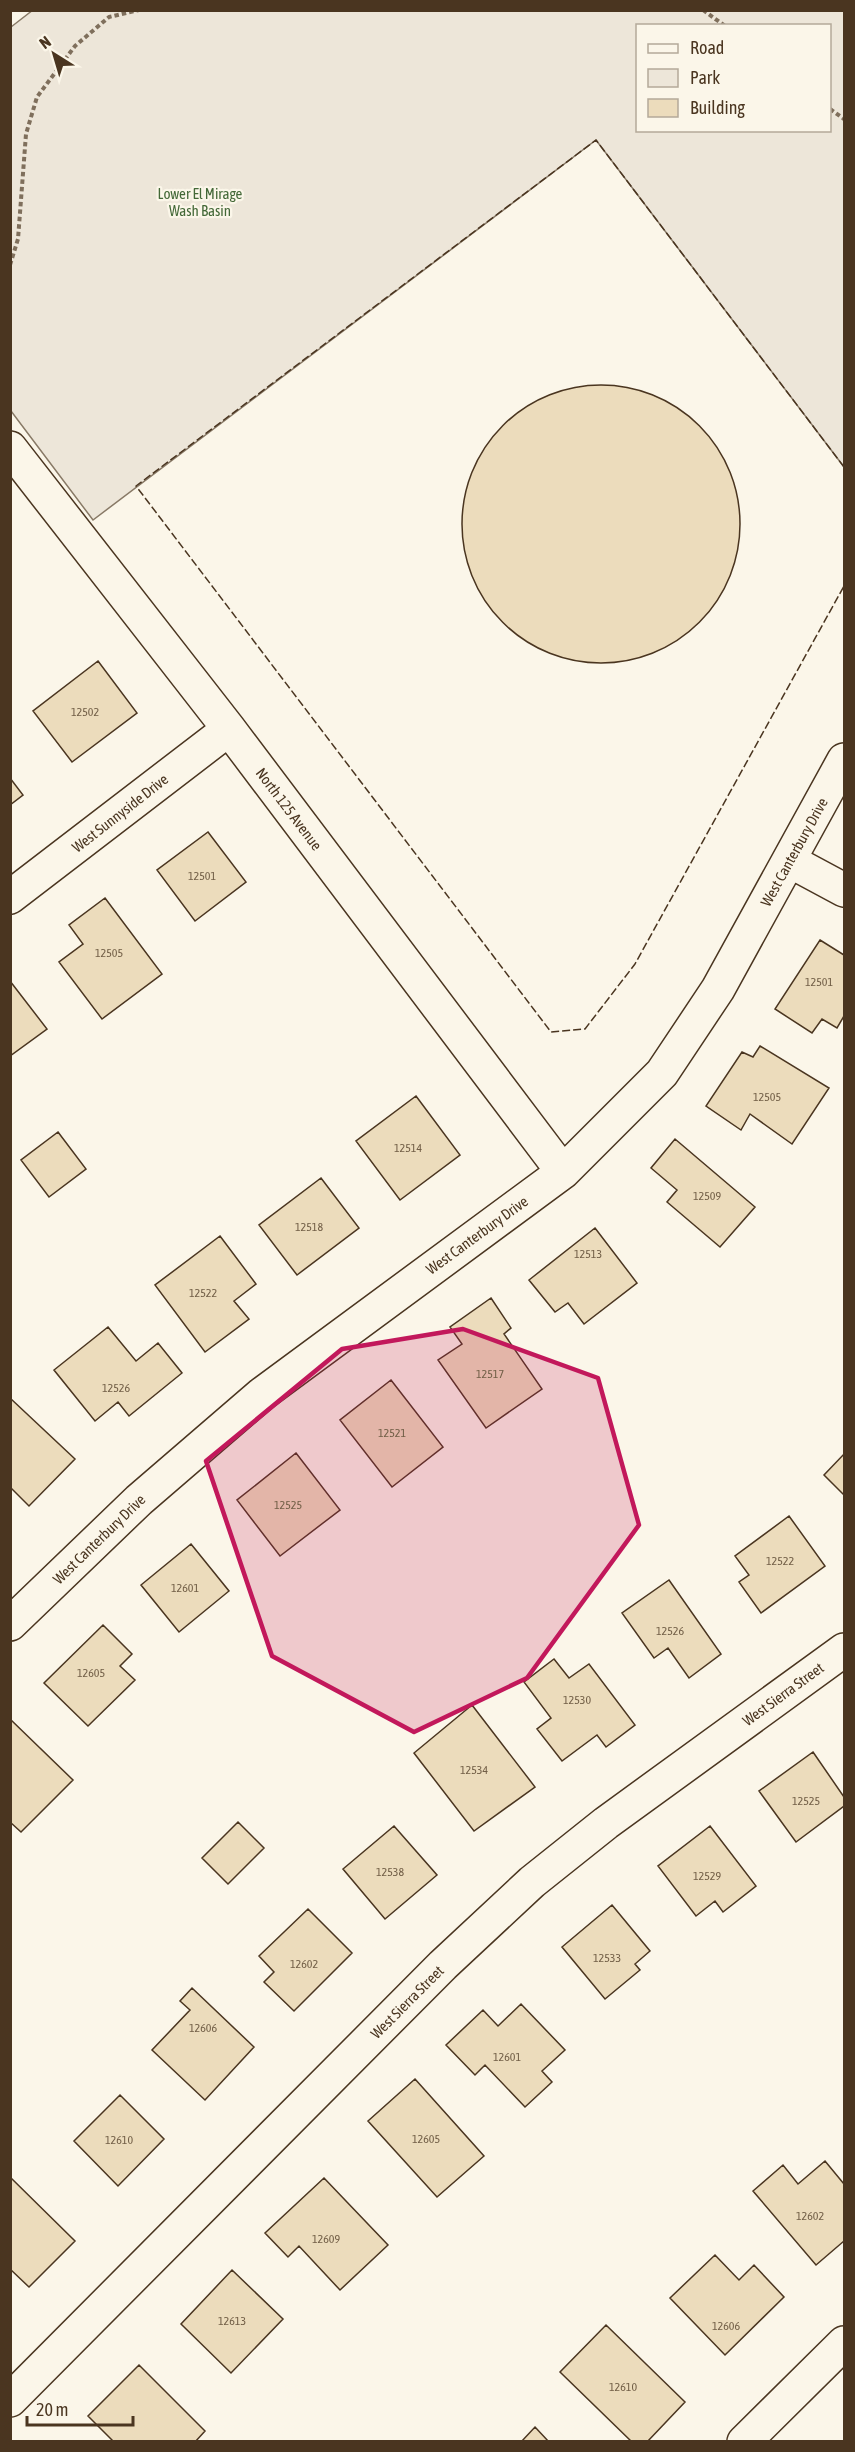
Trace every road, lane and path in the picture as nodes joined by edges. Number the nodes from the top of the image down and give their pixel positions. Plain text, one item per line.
1 (139, 10) edge
2 (703, 10) edge
3 (721, 24) edge
4 (831, 110) edge
5 (844, 119) edge
6 (10, 265) edge
7 (10, 448) edge
8 (229, 729) junction
9 (844, 760) edge
10 (790, 861) junction
11 (844, 890) edge
12 (10, 897) edge
13 (563, 1172) junction
14 (10, 1624) edge
15 (844, 1650) edge
16 (844, 2343) edge
17 (10, 2400) edge
18 (744, 2442) edge

1 - 6 path
2 - 3 path
4 - 5 path
7 - 8 street, North 125 Avenue
8 - 12 street, West Sunnyside Drive
8 - 13 street, North 125 Avenue
9 - 10 street, West Canterbury Drive
10 - 11 street
10 - 13 street, West Canterbury Drive
13 - 14 street, West Canterbury Drive
15 - 17 street, West Sierra Street
16 - 18 street

